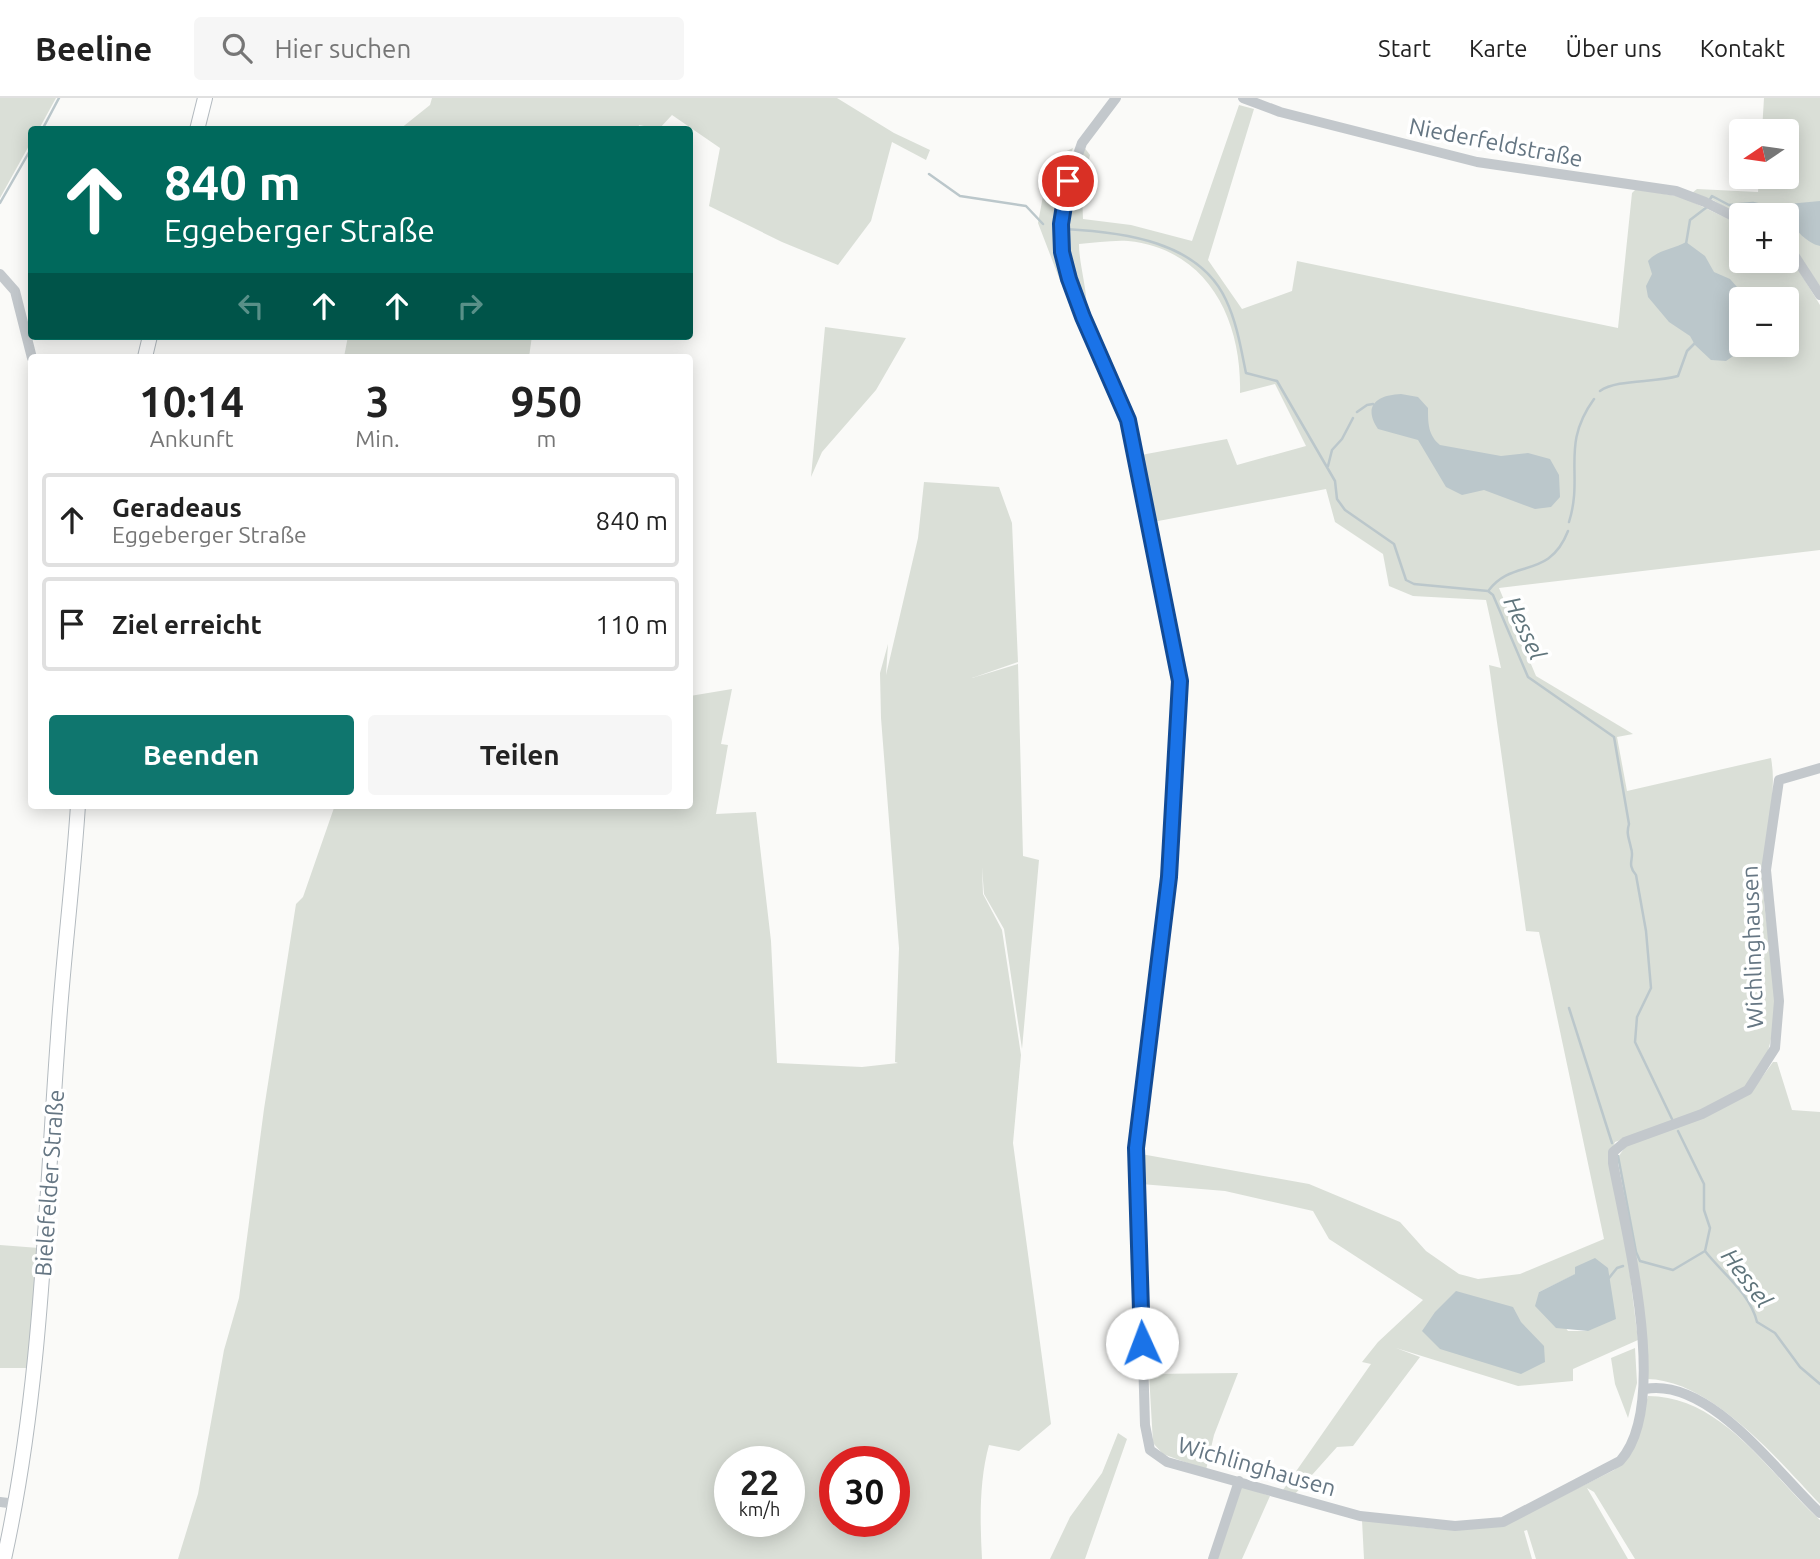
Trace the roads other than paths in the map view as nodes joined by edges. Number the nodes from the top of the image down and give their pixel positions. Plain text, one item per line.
1 (205, 98) edge
2 (1116, 98) edge
3 (1243, 98) edge
4 (198, 126) edge
5 (1729, 214) edge
6 (1799, 263) edge
7 (0, 274) edge
8 (1820, 295) edge
9 (31, 354) edge
10 (1820, 768) edge
11 (78, 809) edge
12 (1645, 1389) junction
13 (1239, 1481) junction
14 (0, 1502) edge
15 (16, 1504) junction
16 (1820, 1513) edge
17 (4, 1559) edge
18 (1213, 1559) edge

1 - 4 main road
2 - 13 street, Wichlinghausen
3 - 5 street, Niederfeldstraße
6 - 8 street
7 - 9 street
10 - 12 street, Wichlinghausen
11 - 15 main road, Bielefelder Straße
12 - 13 street, Wichlinghausen
12 - 16 street
13 - 18 street
14 - 15 street
15 - 17 main road, Bielefelder Straße

